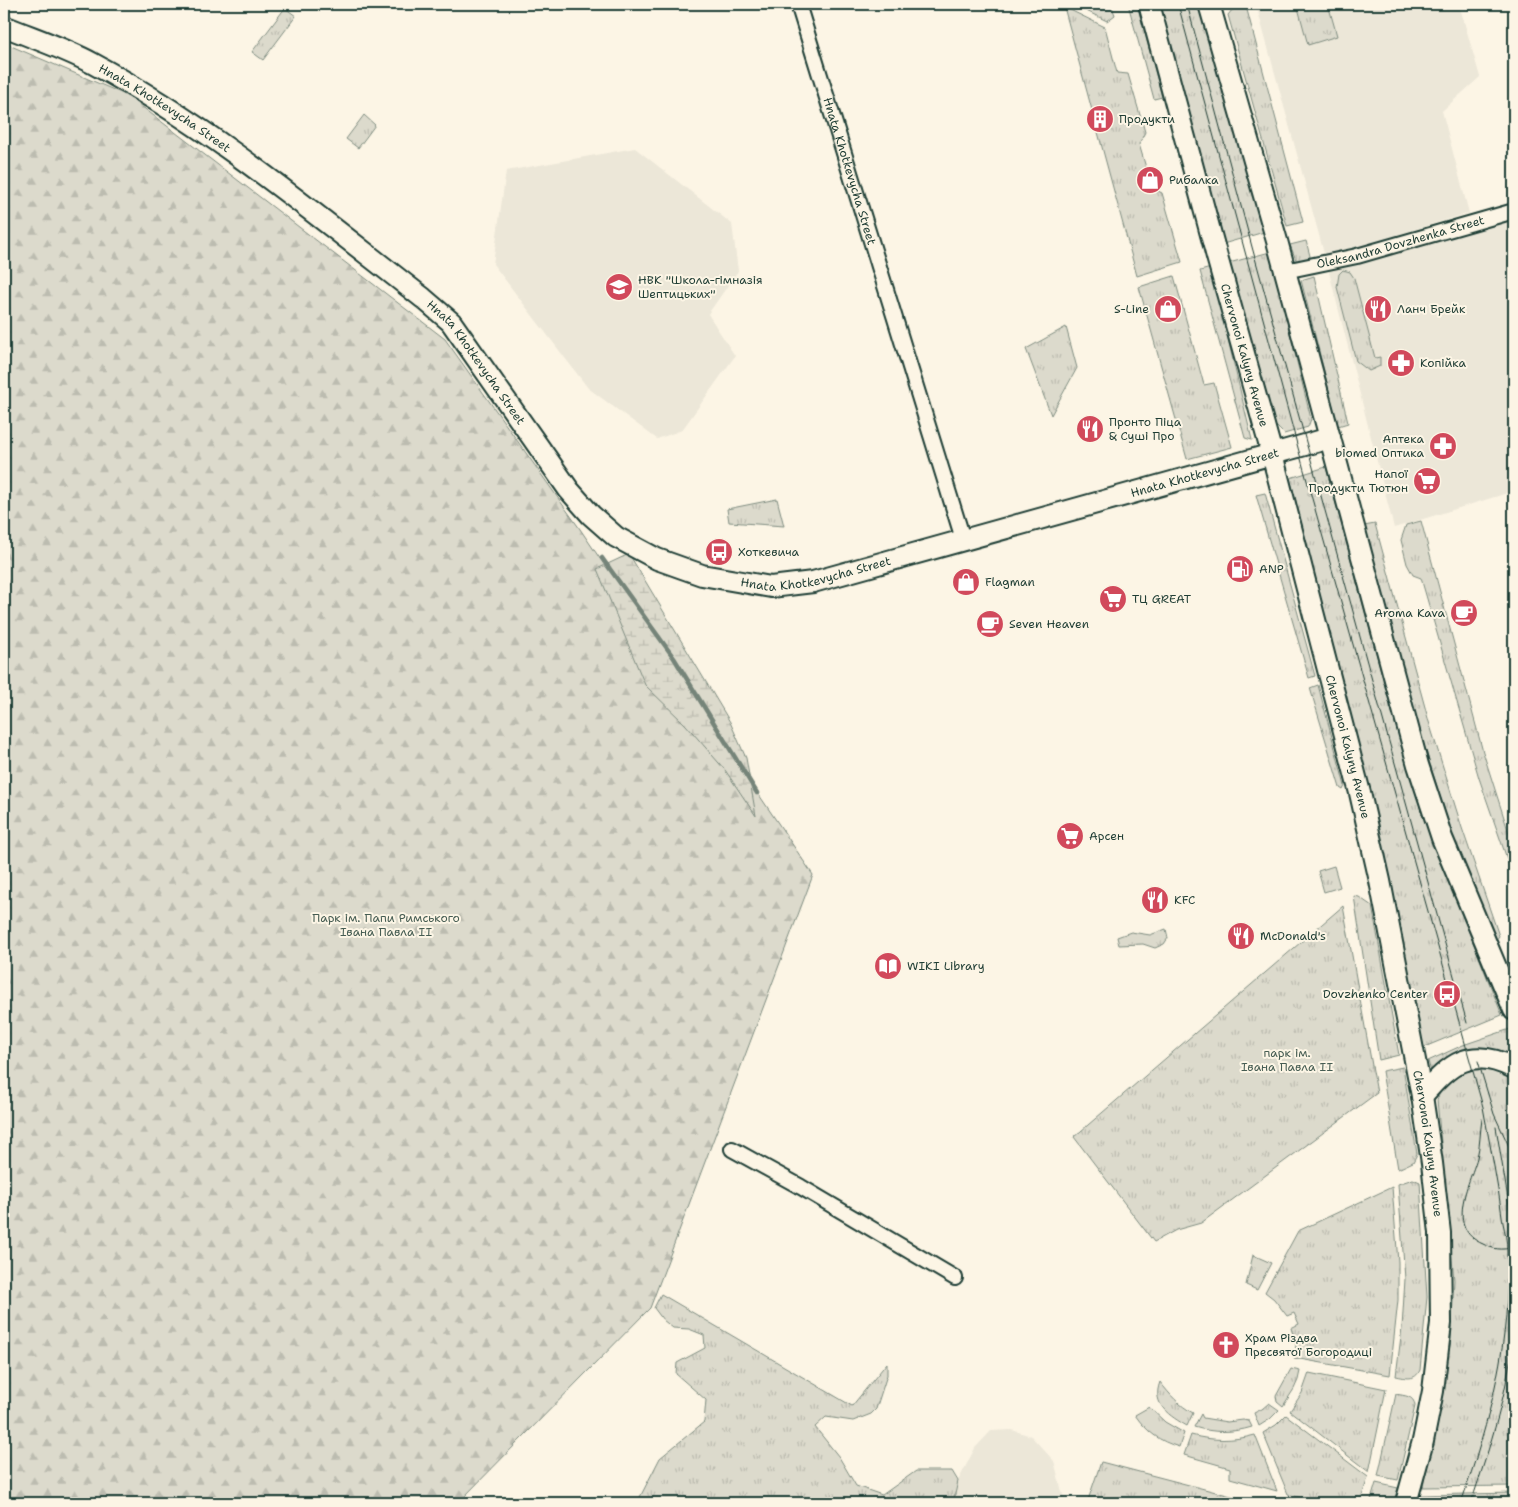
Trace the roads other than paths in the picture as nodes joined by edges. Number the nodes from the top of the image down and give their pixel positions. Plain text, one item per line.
1 (798, 4) edge
2 (1149, 4) edge
3 (1209, 4) edge
4 (4, 26) edge
5 (1514, 211) edge
6 (1285, 271) junction
7 (1330, 438) junction
8 (1272, 454) junction
9 (963, 539) junction
10 (1514, 1010) edge
11 (1514, 1068) edge
12 (1422, 1096) junction
13 (732, 1149) dead end
14 (955, 1278) dead end
15 (1406, 1503) edge

1 - 9 street, Hnata Khotkevycha Street
2 - 8 main road, Chervonoi Kalyny Avenue
3 - 6 main road
4 - 9 main road, Hnata Khotkevycha Street
5 - 6 street, Oleksandra Dovzhenka Street
6 - 7 main road
7 - 8 main road, Hnata Khotkevycha Street
7 - 10 main road
8 - 9 main road, Hnata Khotkevycha Street
8 - 12 main road, Chervonoi Kalyny Avenue
11 - 12 main road
12 - 15 main road, Chervonoi Kalyny Avenue
13 - 14 street

